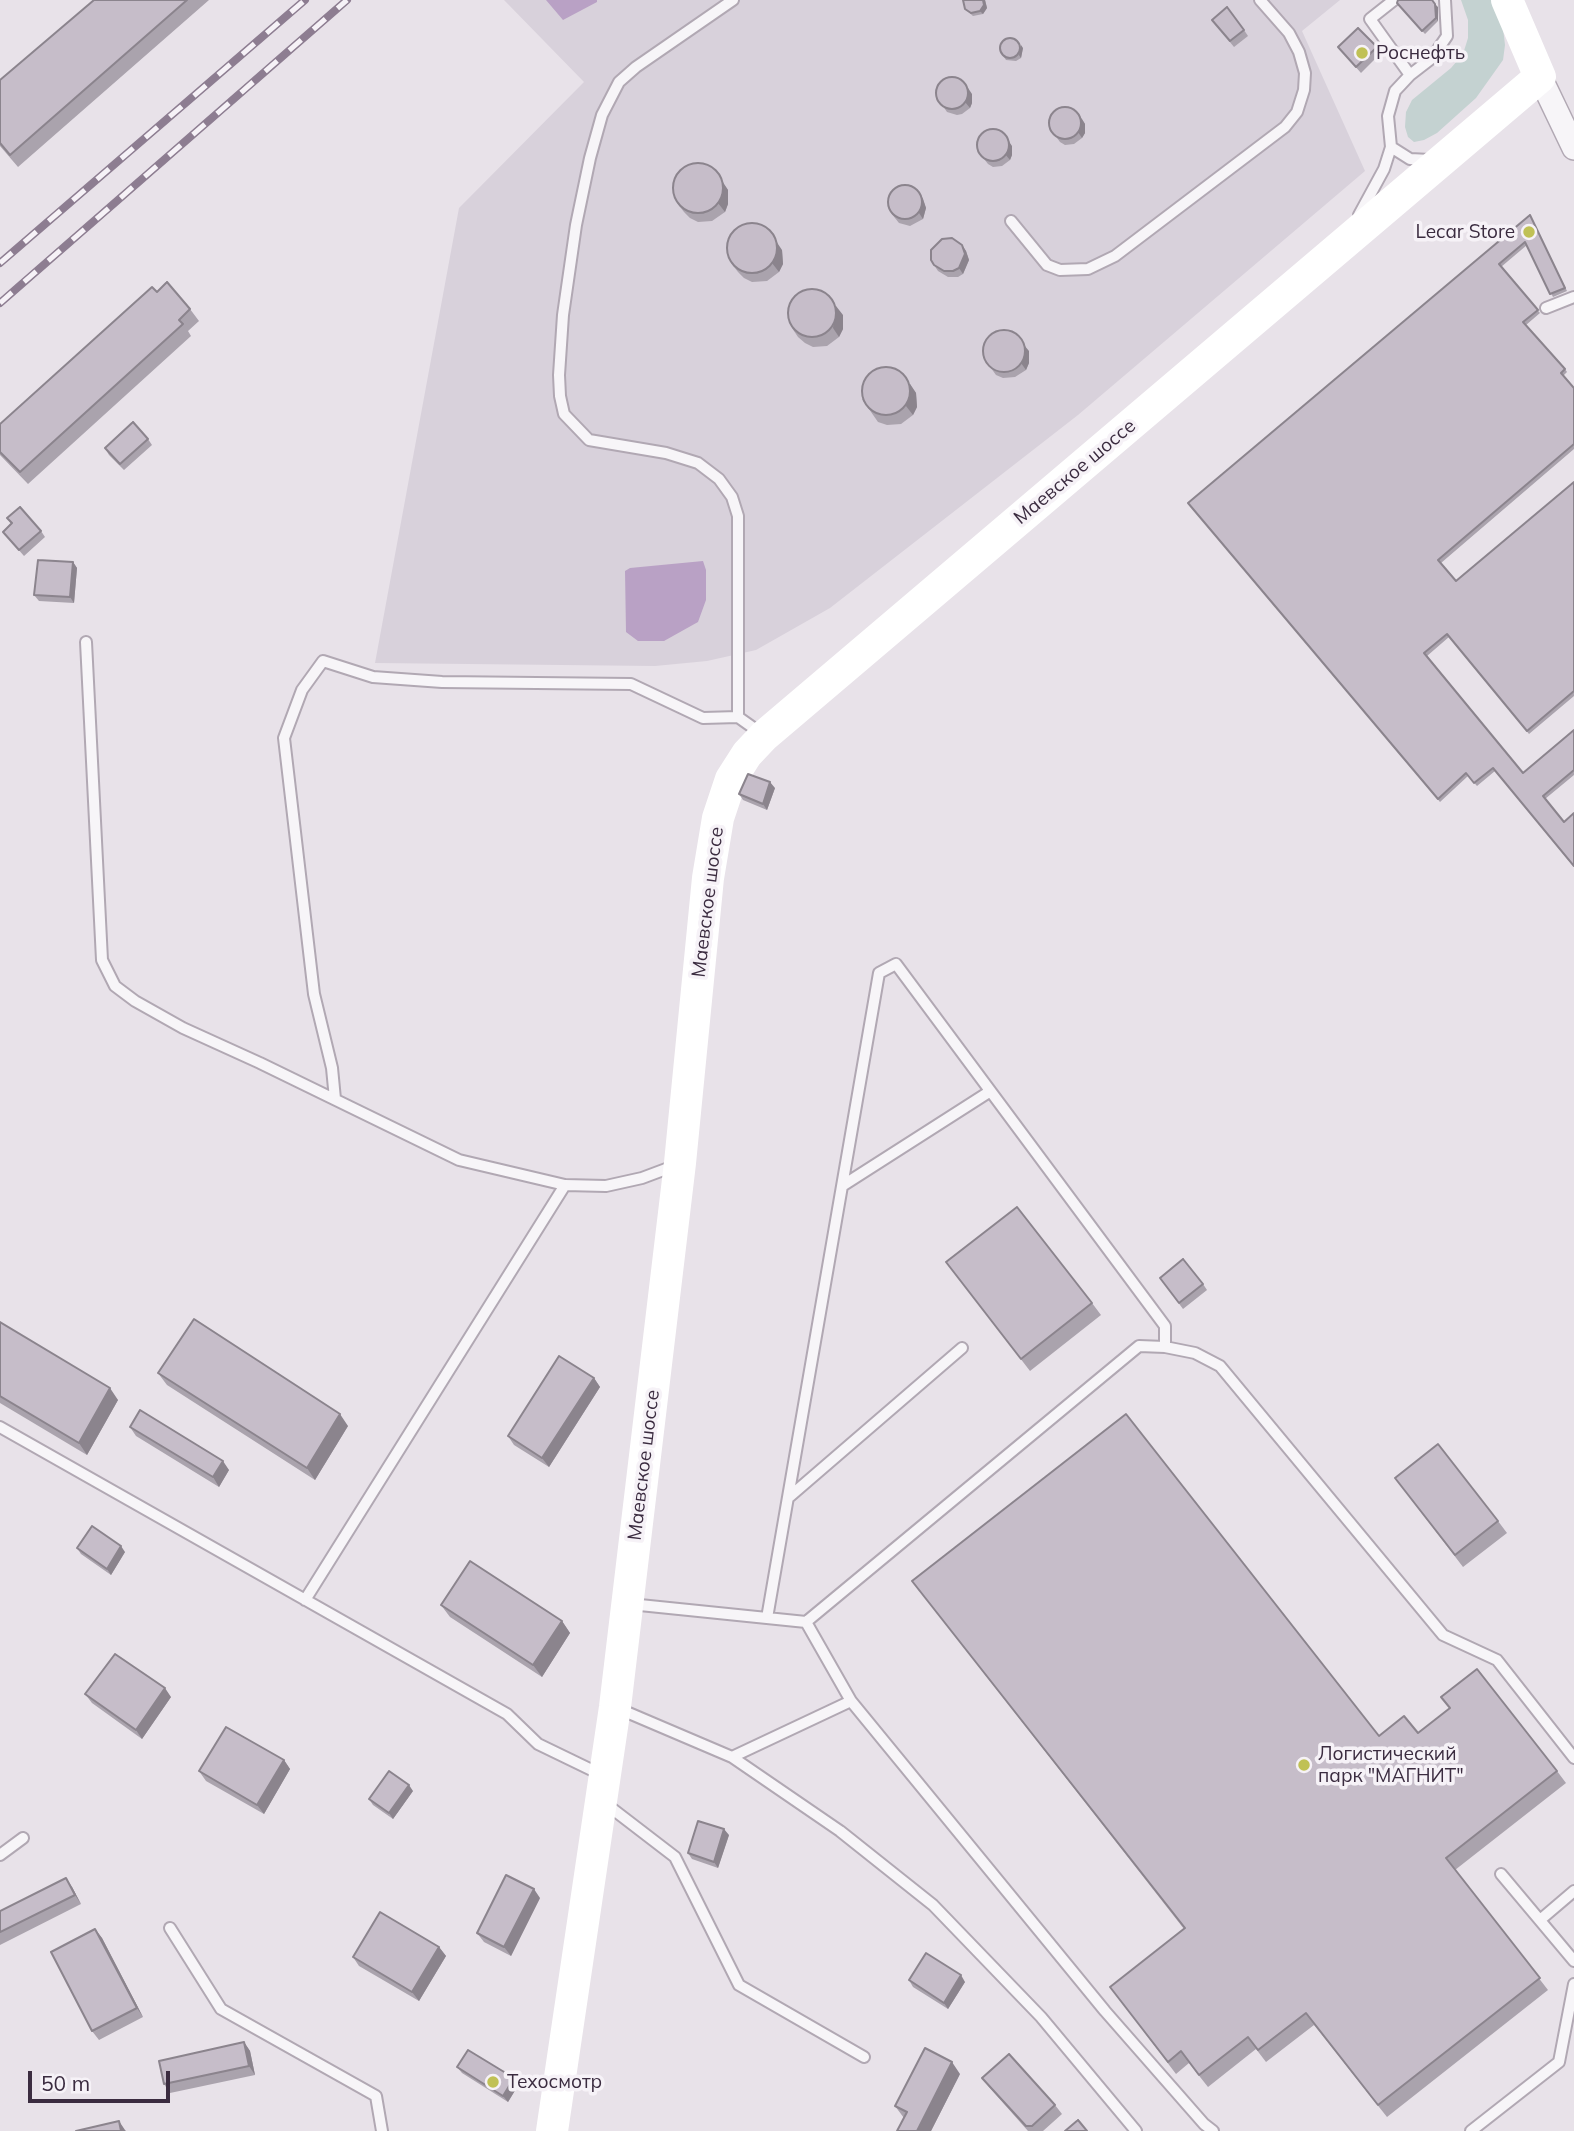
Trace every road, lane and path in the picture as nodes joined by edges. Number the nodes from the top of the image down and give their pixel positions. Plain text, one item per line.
1 (733, 0) edge
2 (1260, 0) edge
3 (1394, 0) edge
4 (1445, 0) edge
5 (1507, 0) edge
6 (1410, 75) junction
7 (1540, 77) junction
8 (1391, 147) junction
9 (1574, 148) edge
10 (1439, 161) junction
11 (1012, 221) dead end
12 (1343, 244) junction
13 (1574, 297) edge
14 (1546, 308) dead end
15 (86, 642) dead end
16 (737, 717) junction
17 (764, 736) junction
18 (989, 1092) junction
19 (335, 1099) junction
20 (680, 1163) junction
21 (565, 1185) junction
22 (842, 1186) junction
23 (1165, 1347) junction
24 (962, 1348) dead end
25 (0, 1427) edge
26 (788, 1498) junction
27 (305, 1600) junction
28 (627, 1604) junction
29 (767, 1618) junction
30 (806, 1622) junction
31 (850, 1701) junction
32 (615, 1707) junction
33 (732, 1757) junction
34 (1574, 1758) edge
35 (603, 1788) junction
36 (23, 1838) dead end
37 (0, 1855) edge
38 (1501, 1874) dead end
39 (1574, 1891) edge
40 (1540, 1920) junction
41 (170, 1928) dead end
42 (1574, 1961) edge
43 (1574, 1984) edge
44 (864, 2057) dead end
45 (382, 2131) edge
46 (552, 2131) edge
47 (1136, 2131) edge
48 (1213, 2131) edge
49 (1471, 2131) edge

1 - 16 lane
2 - 11 lane
3 - 6 lane
4 - 6 lane
5 - 7 street
6 - 8 lane
7 - 9 street
7 - 10 street, Маевское шоссе
8 - 10 lane
8 - 12 lane
10 - 12 street, Маевское шоссе
12 - 17 street, Маевское шоссе
13 - 14 lane
15 - 19 lane
16 - 17 lane
16 - 19 lane
17 - 20 street, Маевское шоссе
18 - 22 lane
18 - 22 lane
18 - 23 lane
19 - 21 lane
20 - 21 lane
20 - 28 street, Маевское шоссе
21 - 27 lane
22 - 26 lane
23 - 30 lane
23 - 34 lane
24 - 26 lane
25 - 27 lane
26 - 29 lane
27 - 35 lane
28 - 29 lane
28 - 32 street, Маевское шоссе
29 - 30 lane
30 - 31 lane
31 - 33 lane
31 - 48 lane
32 - 33 lane
32 - 35 street, Маевское шоссе
33 - 47 lane
35 - 44 lane
35 - 46 street, Маевское шоссе
36 - 37 lane
38 - 40 lane
39 - 40 lane
40 - 42 lane
41 - 45 lane
43 - 49 lane

